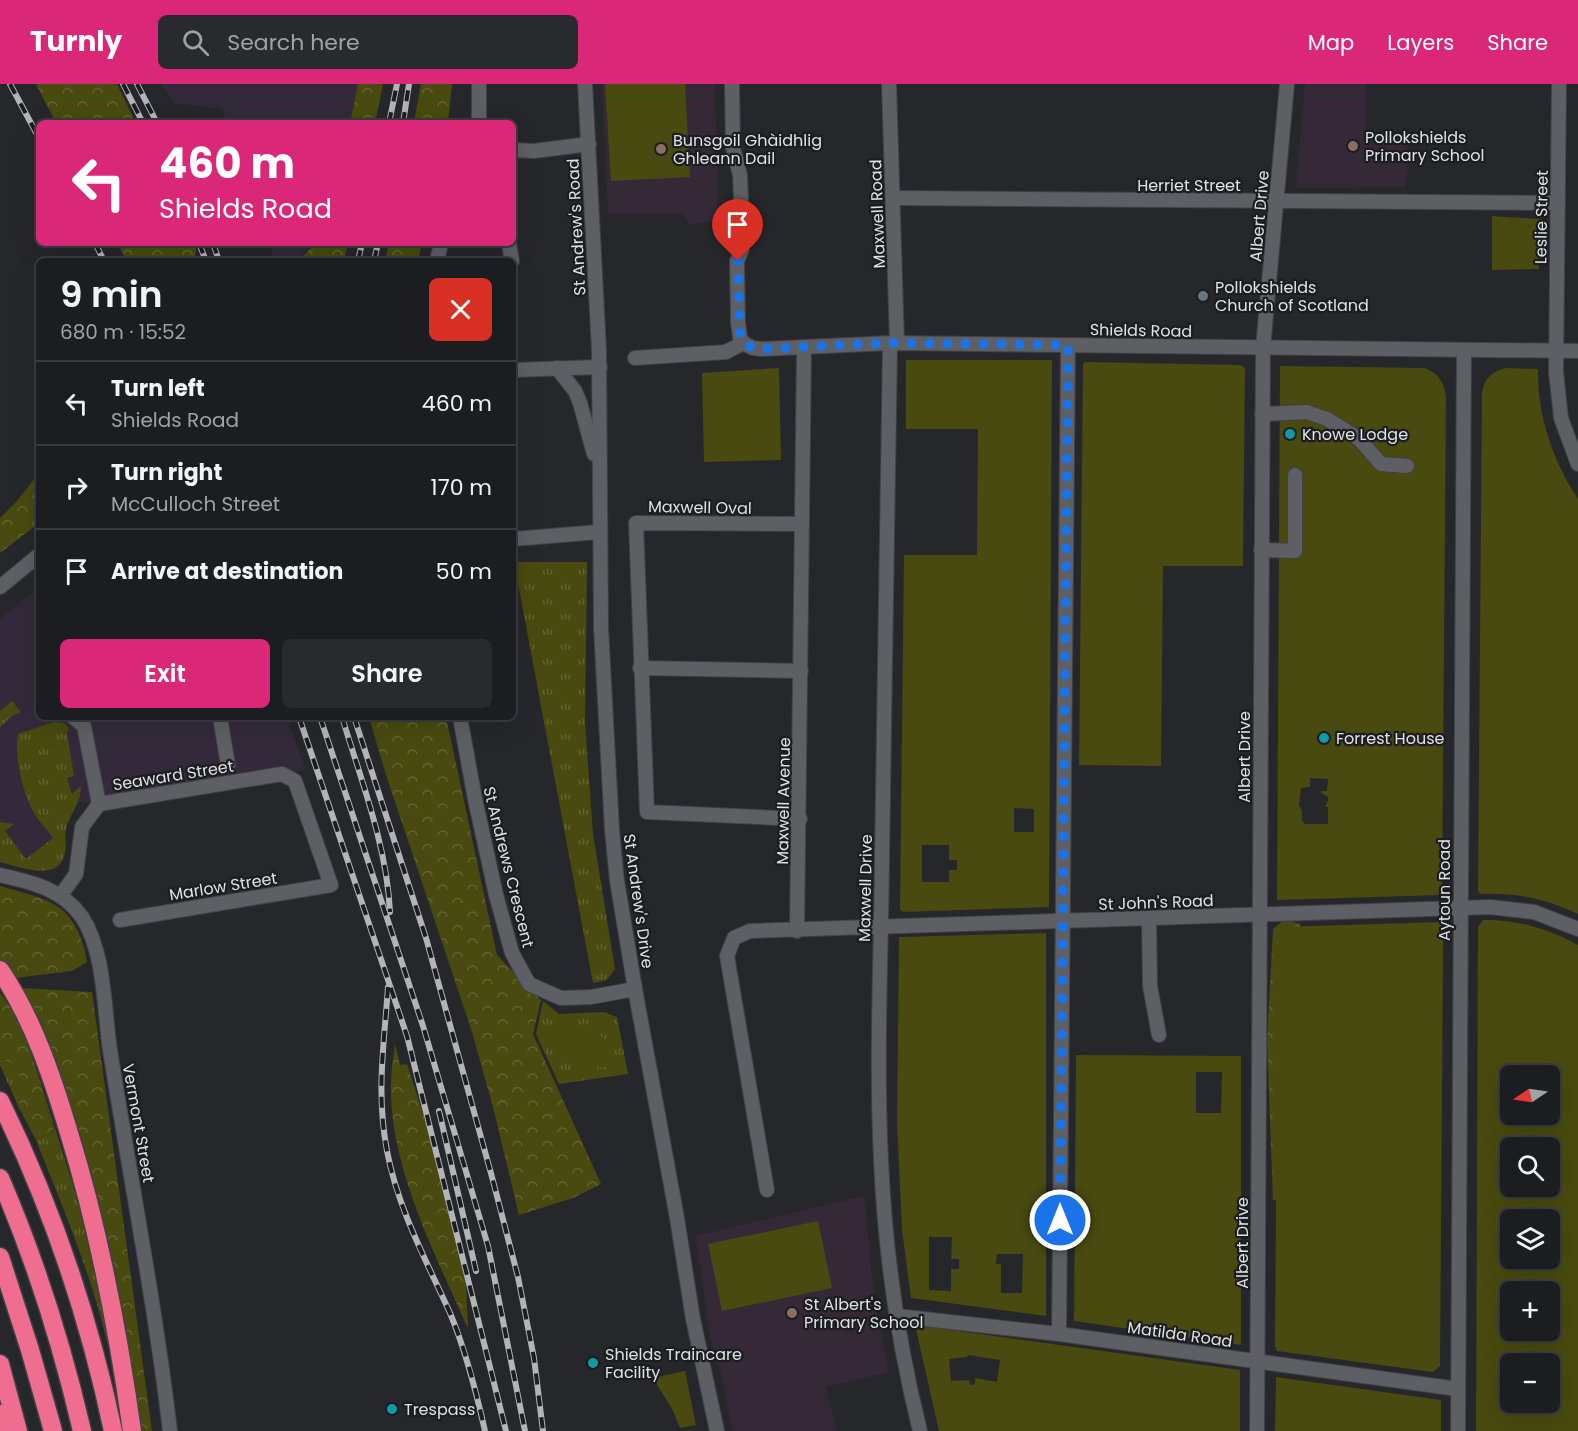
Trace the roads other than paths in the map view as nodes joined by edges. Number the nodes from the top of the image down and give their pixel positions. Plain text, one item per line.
1 (479, 84) edge
2 (585, 84) edge
3 (732, 84) edge
4 (889, 84) edge
5 (1287, 84) edge
6 (1559, 84) edge
7 (479, 120) edge
8 (589, 144) junction
9 (516, 150) edge
10 (893, 198) junction
11 (1277, 202) junction
12 (1558, 204) junction
13 (743, 343) junction
14 (893, 343) junction
15 (1068, 345) junction
16 (804, 348) junction
17 (1263, 348) junction
18 (1464, 350) junction
19 (1556, 351) junction
20 (1578, 351) edge
21 (635, 358) dead end
22 (600, 367) junction
23 (557, 368) junction
24 (516, 370) edge
25 (1262, 414) junction
26 (1578, 464) edge
27 (1407, 466) dead end
28 (1295, 475) dead end
29 (599, 479) junction
30 (801, 524) junction
31 (599, 532) junction
32 (516, 539) edge
33 (1262, 550) junction
34 (36, 557) edge
35 (0, 585) edge
36 (640, 668) junction
37 (801, 671) junction
38 (77, 720) edge
39 (220, 720) edge
40 (461, 720) edge
41 (228, 765) dead end
42 (99, 804) junction
43 (800, 819) junction
44 (0, 874) edge
45 (331, 885) joint
46 (61, 895) junction
47 (1460, 907) junction
48 (1260, 914) junction
49 (1149, 919) junction
50 (120, 920) dead end
51 (1062, 922) junction
52 (881, 928) junction
53 (1578, 929) edge
54 (797, 930) junction
55 (0, 970) edge
56 (635, 989) junction
57 (1159, 1035) dead end
58 (0, 1101) edge
59 (0, 1178) edge
60 (767, 1190) dead end
61 (0, 1257) edge
62 (897, 1316) junction
63 (1059, 1334) junction
64 (1257, 1361) junction
65 (0, 1364) edge
66 (1458, 1389) junction
67 (0, 1414) edge
68 (6, 1431) edge
69 (18, 1431) edge
70 (53, 1431) edge
71 (82, 1431) edge
72 (113, 1431) edge
73 (132, 1431) edge
74 (170, 1431) edge
75 (717, 1431) edge
76 (920, 1431) edge
77 (1257, 1431) edge
78 (1458, 1431) edge

1 - 7 street
2 - 8 street, St Andrew's Road
3 - 13 street
4 - 10 street, Maxwell Road
5 - 11 street, Albert Drive
6 - 12 street, Leslie Street
8 - 9 street
8 - 22 street, St Andrew's Road
10 - 11 street, Herriet Street
10 - 14 street, Maxwell Road
11 - 12 street, Herriet Street
11 - 17 street, Albert Drive
12 - 19 street, Leslie Street
13 - 16 street, Shields Road
13 - 21 street
14 - 15 street, Shields Road
14 - 16 street, Shields Road
14 - 52 street, Maxwell Drive
15 - 17 street, Shields Road
15 - 51 street
16 - 30 street, Maxwell Avenue
17 - 18 street, Shields Road
17 - 25 street, Albert Drive
18 - 19 street, Shields Road
18 - 47 street, Aytoun Road
19 - 20 street, Shields Road
19 - 26 street, Leslie Street
22 - 23 street
22 - 29 street, St Andrew's Drive
23 - 24 street
23 - 29 street
25 - 27 street
25 - 33 street, Albert Drive
28 - 33 street
29 - 31 street, St Andrew's Drive
30 - 36 street, Maxwell Oval
30 - 37 street, Maxwell Avenue
31 - 32 street
31 - 56 street, St Andrew's Drive
33 - 48 street, Albert Drive
34 - 35 street
36 - 37 street
36 - 43 street
37 - 43 street, Maxwell Avenue
38 - 42 street
39 - 41 street
40 - 56 street, St Andrews Crescent
42 - 45 street, Seaward Street
42 - 46 street, Seaward Street
43 - 54 street, Maxwell Avenue
44 - 46 street, Vermont Street
45 - 50 street, Marlow Street
46 - 74 street, Vermont Street
47 - 48 street, St John's Road
47 - 53 street, St John's Road
47 - 66 street, Aytoun Road
48 - 49 street, St John's Road
48 - 64 street, Albert Drive
49 - 51 street, St John's Road
49 - 57 street
51 - 52 street, St John's Road
51 - 63 street
52 - 54 street, St John's Road
52 - 62 street, Maxwell Drive
54 - 60 street, St John's Road
55 - 73 highway
56 - 75 street, St Andrew's Drive
58 - 72 highway
59 - 71 highway
61 - 70 highway
62 - 63 street, Matilda Road
62 - 76 street, Maxwell Drive
63 - 64 street, Matilda Road
64 - 66 street, Matilda Road
64 - 77 street, Albert Drive
65 - 69 highway
66 - 78 street, Aytoun Road
67 - 68 highway

